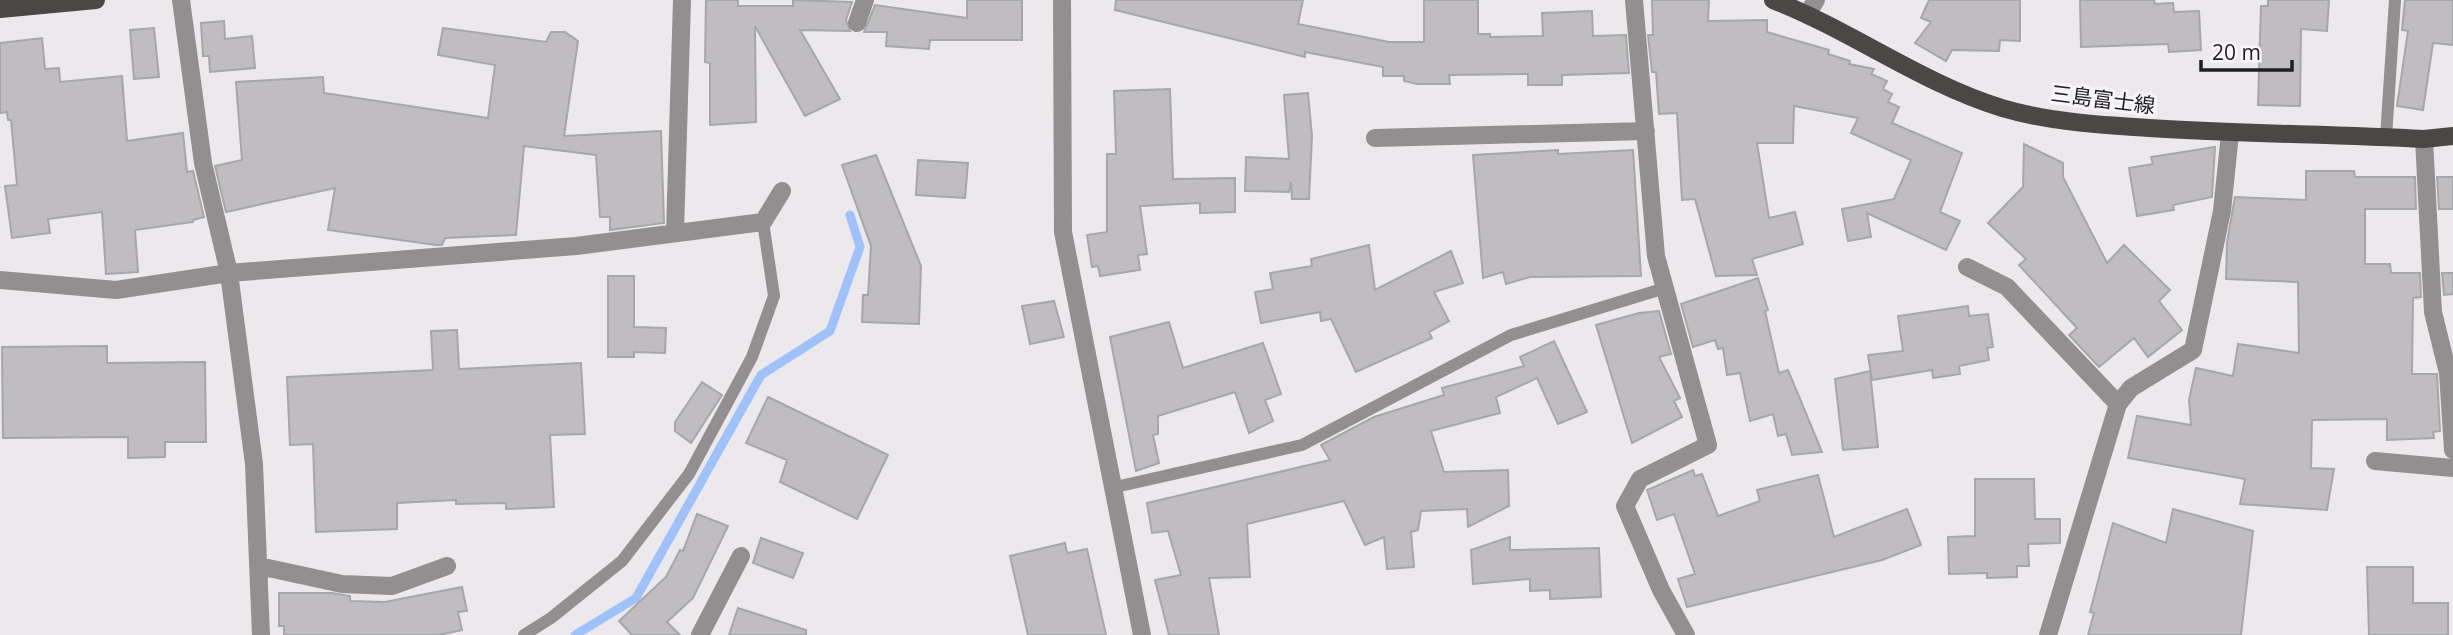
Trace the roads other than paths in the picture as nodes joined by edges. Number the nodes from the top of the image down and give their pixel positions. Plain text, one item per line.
1 (96, 0) edge
2 (181, 0) edge
3 (682, 0) edge
4 (865, 0) edge
5 (1062, 0) edge
6 (1634, 0) edge
7 (1773, 0) edge
8 (2395, 0) edge
9 (1812, 7) edge
10 (0, 9) edge
11 (857, 23) dead end
12 (1646, 131) junction
13 (2230, 134) junction
14 (2453, 136) edge
15 (2386, 137) junction
16 (1375, 138) dead end
17 (2424, 139) junction
18 (782, 191) dead end
19 (763, 222) junction
20 (675, 232) junction
21 (1967, 267) dead end
22 (229, 273) junction
23 (0, 280) edge
24 (1662, 289) junction
25 (2118, 404) junction
26 (2453, 450) edge
27 (2375, 461) dead end
28 (2453, 468) edge
29 (1111, 488) junction
30 (741, 556) dead end
31 (259, 566) junction
32 (447, 566) dead end
33 (261, 635) edge
34 (524, 635) edge
35 (700, 635) edge
36 (1142, 635) edge
37 (1686, 635) edge
38 (2048, 635) edge

1 - 10 main road
2 - 22 street
3 - 20 street
4 - 11 street
5 - 29 street
6 - 12 street
7 - 9 main road, 三島富士線
8 - 15 lane
9 - 13 main road, 三島富士線
12 - 16 street
12 - 24 street
13 - 15 main road, 三島富士線
13 - 25 street
14 - 17 main road, 三島富士線
15 - 17 main road, 三島富士線
17 - 26 street
18 - 19 street
19 - 20 street
19 - 34 lane
20 - 22 street
21 - 25 street
22 - 23 street
22 - 31 street
24 - 29 lane
24 - 37 street
25 - 38 street
27 - 28 street
29 - 36 street
30 - 35 street
31 - 32 street
31 - 33 street

